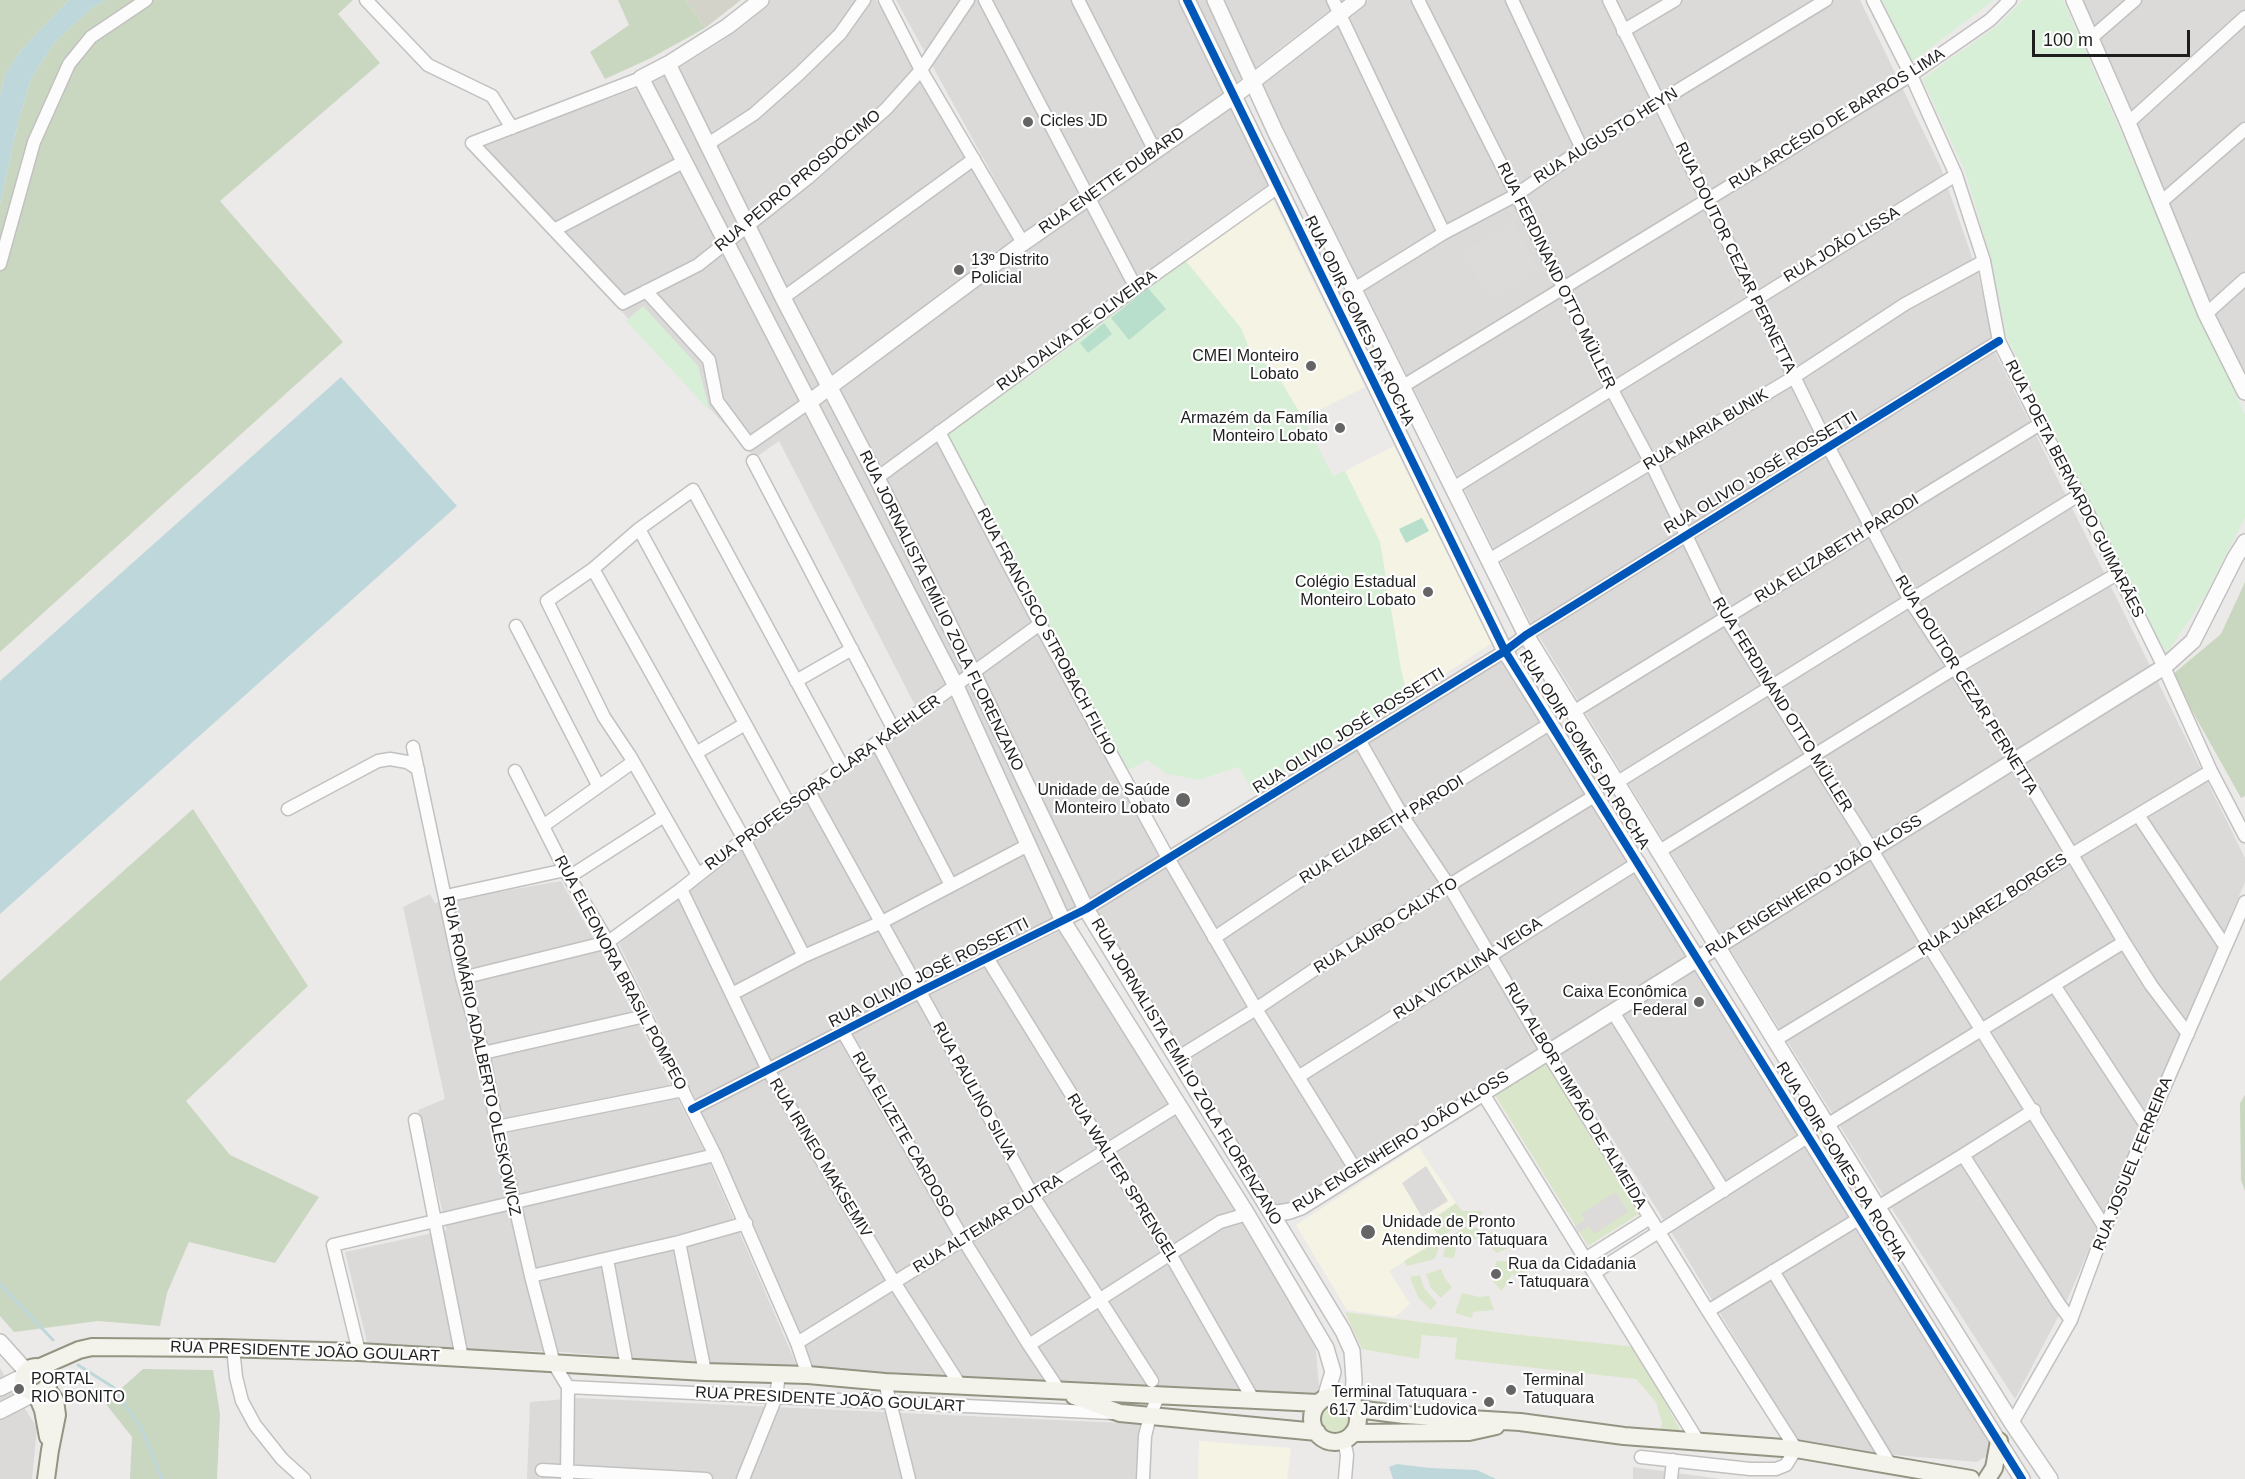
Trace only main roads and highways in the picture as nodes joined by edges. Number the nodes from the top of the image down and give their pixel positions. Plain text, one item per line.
1 (1059, 1390) junction
2 (1322, 1401) junction
3 (1355, 1406) junction
4 (1520, 1422) junction
5 (1317, 1432) junction
6 (1349, 1437) junction
7 (1999, 1441) road end
8 (46, 1479) edge
9 (1971, 1479) edge
10 (1987, 1479) edge

1 - 2 main road, RUA PRESIDENTE JOÃO GOULART
1 - 5 main road, RUA PRESIDENTE JOÃO GOULART
1 - 8 main road, RUA PRESIDENTE JOÃO GOULART
2 - 3 main road, RUA PRESIDENTE JOÃO GOULART
2 - 5 main road
3 - 4 main road, RUA PRESIDENTE JOÃO GOULART
3 - 6 main road
4 - 6 main road, RUA PRESIDENTE JOÃO GOULART
4 - 9 main road, RUA PRESIDENTE JOÃO GOULART
5 - 6 main road, RUA PRESIDENTE JOÃO GOULART
7 - 10 main road

